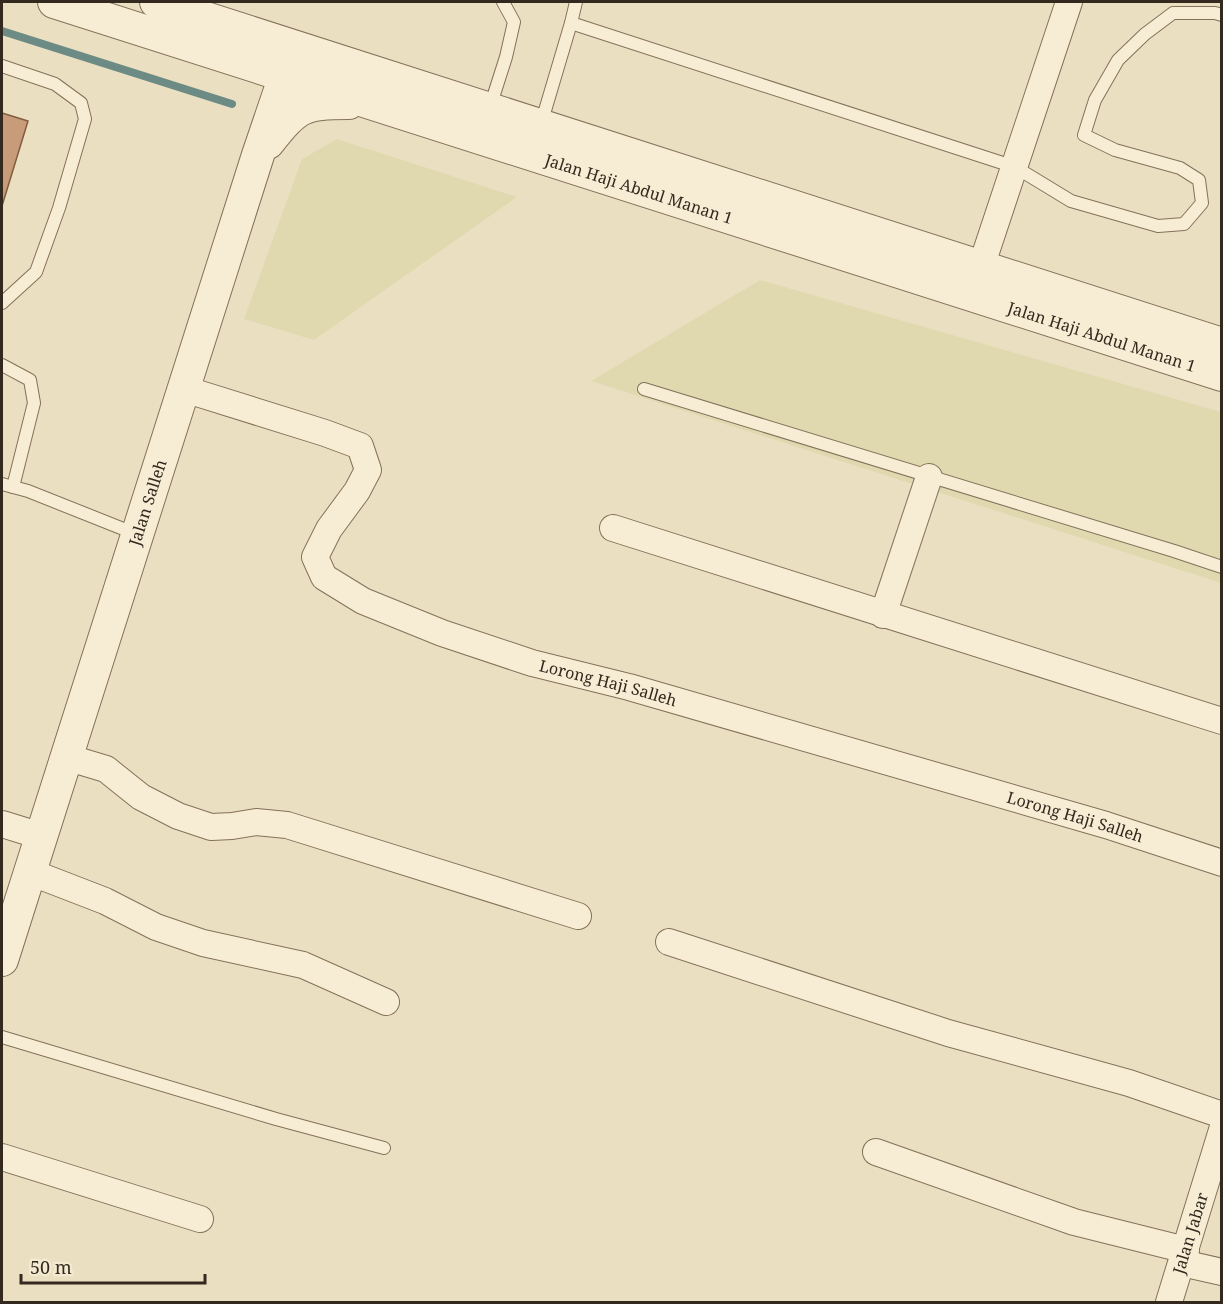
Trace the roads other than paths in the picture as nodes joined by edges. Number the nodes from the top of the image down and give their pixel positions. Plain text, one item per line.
1 (54, 2) edge
2 (156, 2) edge
3 (503, 2) edge
4 (576, 2) edge
5 (1069, 2) edge
6 (1221, 15) edge
7 (571, 23) junction
8 (295, 45) junction
9 (209, 51) junction
10 (2, 66) edge
11 (285, 75) junction
12 (374, 103) junction
13 (490, 108) junction
14 (541, 125) junction
15 (258, 155) junction
16 (1015, 167) junction
17 (981, 267) junction
18 (2, 303) edge
19 (1221, 344) edge
20 (2, 365) edge
21 (1221, 375) edge
22 (183, 389) junction
23 (644, 389) dead end
24 (929, 477) junction
25 (7, 485) edge
26 (613, 528) dead end
27 (136, 534) junction
28 (1221, 567) edge
29 (883, 615) junction
30 (1221, 722) edge
31 (66, 757) junction
32 (2, 824) edge
33 (41, 836) junction
34 (1221, 863) edge
35 (30, 872) junction
36 (578, 916) dead end
37 (669, 942) dead end
38 (2, 960) edge
39 (386, 1002) dead end
40 (2, 1037) edge
41 (1221, 1115) edge
42 (1221, 1130) edge
43 (384, 1148) dead end
44 (876, 1152) dead end
45 (2, 1157) edge
46 (1215, 1178) edge
47 (200, 1219) dead end
48 (1184, 1256) junction
49 (1221, 1272) edge
50 (1169, 1302) edge

1 - 9 street, Jalan Haji Abdul Manan 1
2 - 8 street, Jalan Haji Abdul Manan 1
3 - 13 lane
4 - 7 lane
5 - 16 street
6 - 16 lane
7 - 14 lane
7 - 16 lane
8 - 11 street, Jalan Salleh
8 - 13 street, Jalan Haji Abdul Manan 1
9 - 11 street, Jalan Haji Abdul Manan 1
9 - 15 street
10 - 18 lane
11 - 12 street, Jalan Haji Abdul Manan 1
11 - 15 street, Jalan Salleh
12 - 15 street
12 - 21 street, Jalan Haji Abdul Manan 1
13 - 14 street, Jalan Haji Abdul Manan 1
14 - 17 street, Jalan Haji Abdul Manan 1
15 - 22 street, Jalan Salleh
16 - 17 street
17 - 19 street, Jalan Haji Abdul Manan 1
20 - 25 lane
22 - 27 street, Jalan Salleh
22 - 34 street, Lorong Haji Salleh
23 - 24 lane
24 - 28 lane
24 - 29 street
25 - 27 lane
26 - 29 street
27 - 31 street, Jalan Salleh
29 - 30 street
31 - 33 street, Jalan Salleh
31 - 36 street
32 - 33 street
33 - 35 street, Jalan Salleh
35 - 38 street, Jalan Salleh
35 - 39 street
37 - 41 street
40 - 43 lane
42 - 46 street, Jalan Jabar
44 - 48 street
45 - 47 street
46 - 48 street, Jalan Jabar
48 - 49 street
48 - 50 street, Jalan Jabar

